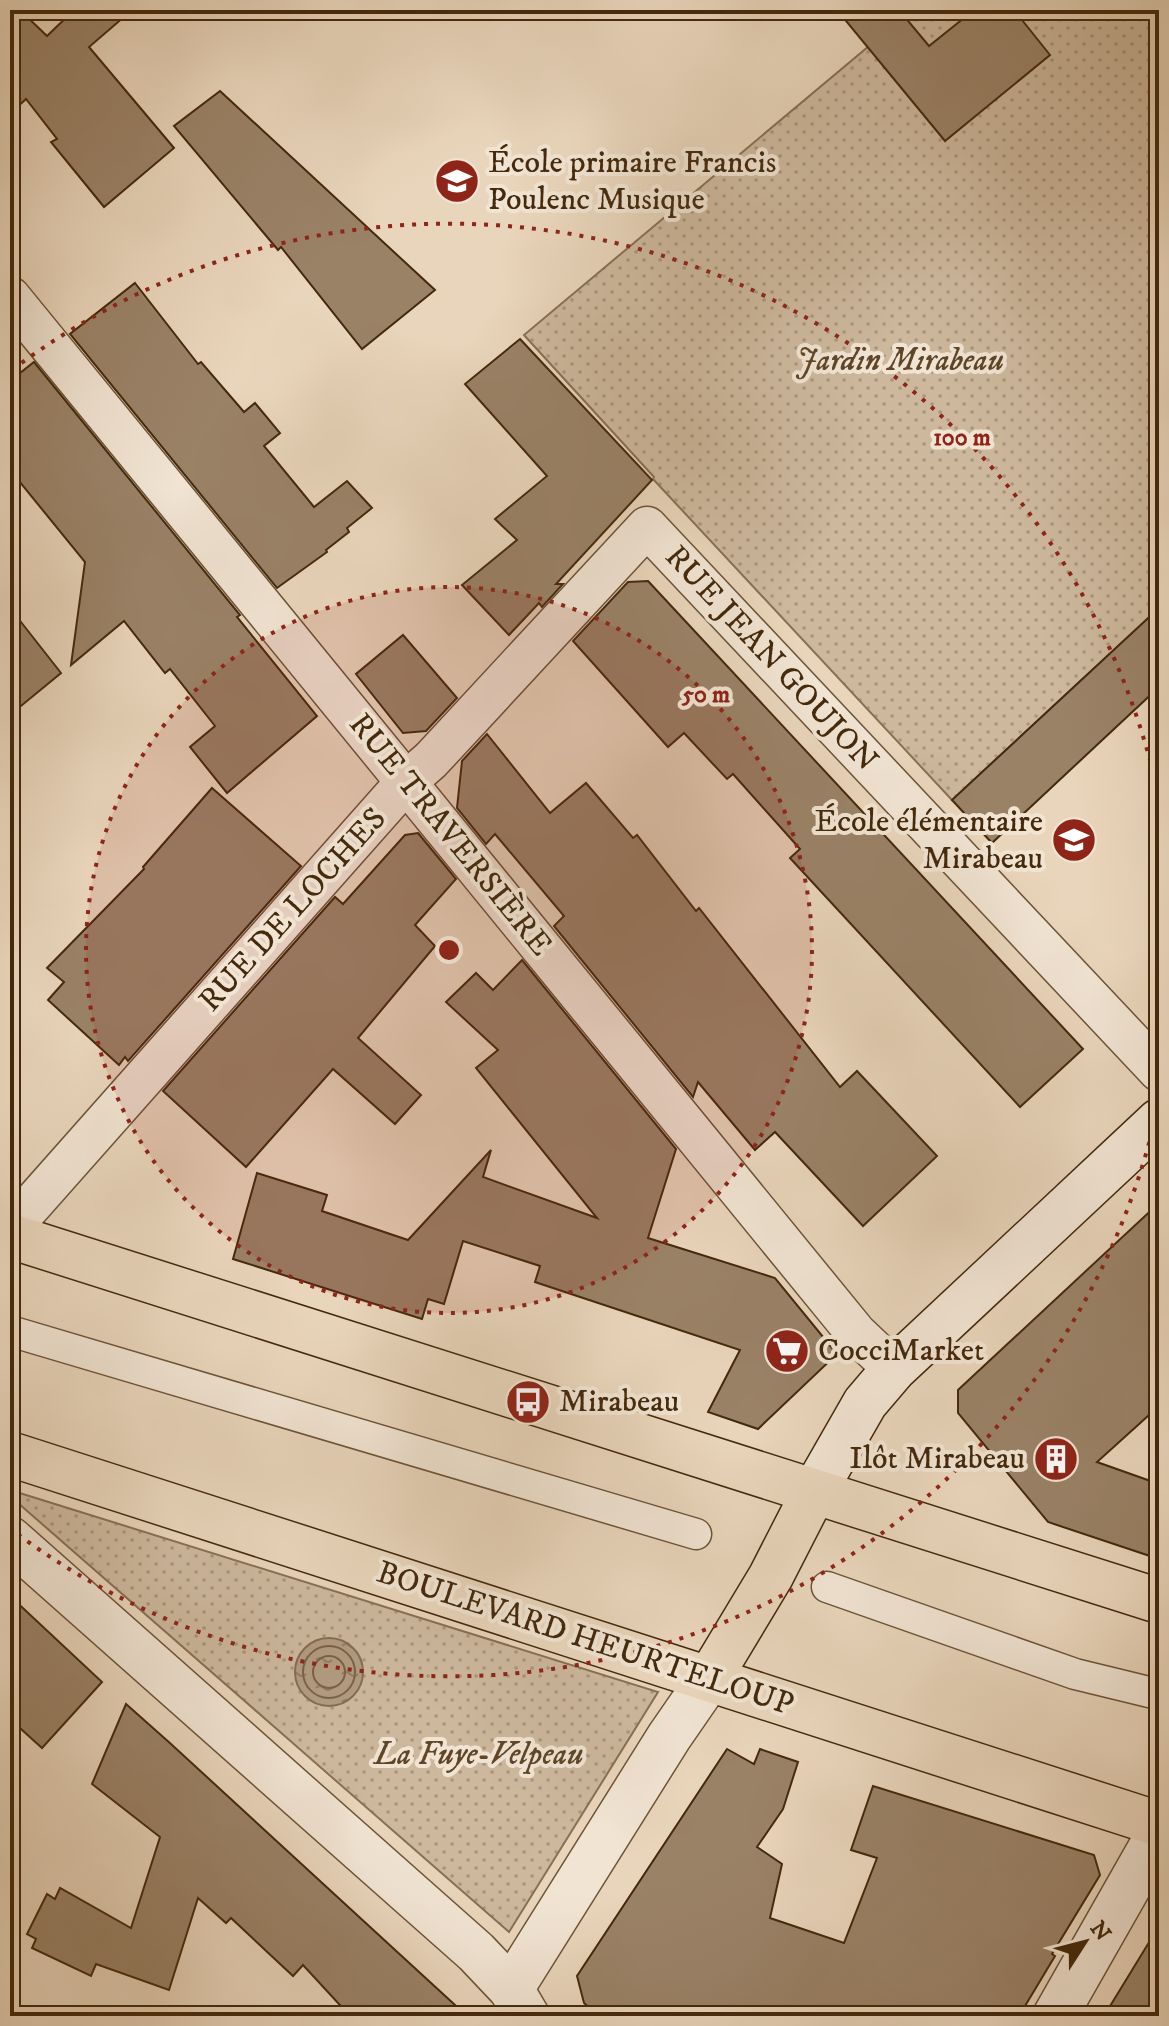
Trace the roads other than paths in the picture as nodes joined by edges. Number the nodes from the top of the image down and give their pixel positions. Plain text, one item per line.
1 (10, 297) edge
2 (647, 527) joint
3 (406, 782) junction
4 (1159, 1071) edge
5 (1159, 1121) edge
6 (10, 1229) edge
7 (10, 1236) edge
8 (10, 1331) edge
9 (894, 1369) junction
10 (10, 1454) edge
11 (814, 1492) junction
12 (696, 1534) dead end
13 (10, 1539) edge
14 (827, 1587) dead end
15 (1159, 1601) edge
16 (709, 1679) junction
17 (1153, 1693) dead end
18 (1159, 1824) edge
19 (1159, 1833) edge
20 (517, 2007) edge
21 (1055, 2016) edge

1 - 3 street, RUE TRAVERSIÈRE
2 - 3 street, RUE DE LOCHES
2 - 4 street, RUE JEAN GOUJON
3 - 6 street, RUE DE LOCHES
3 - 9 street, RUE TRAVERSIÈRE
5 - 9 street
7 - 11 main road
8 - 12 street
9 - 11 street
10 - 16 main road, BOULEVARD HEURTELOUP
11 - 15 main road
11 - 16 main road
13 - 20 street
14 - 17 street
16 - 18 main road, BOULEVARD HEURTELOUP
16 - 20 street
19 - 21 street

